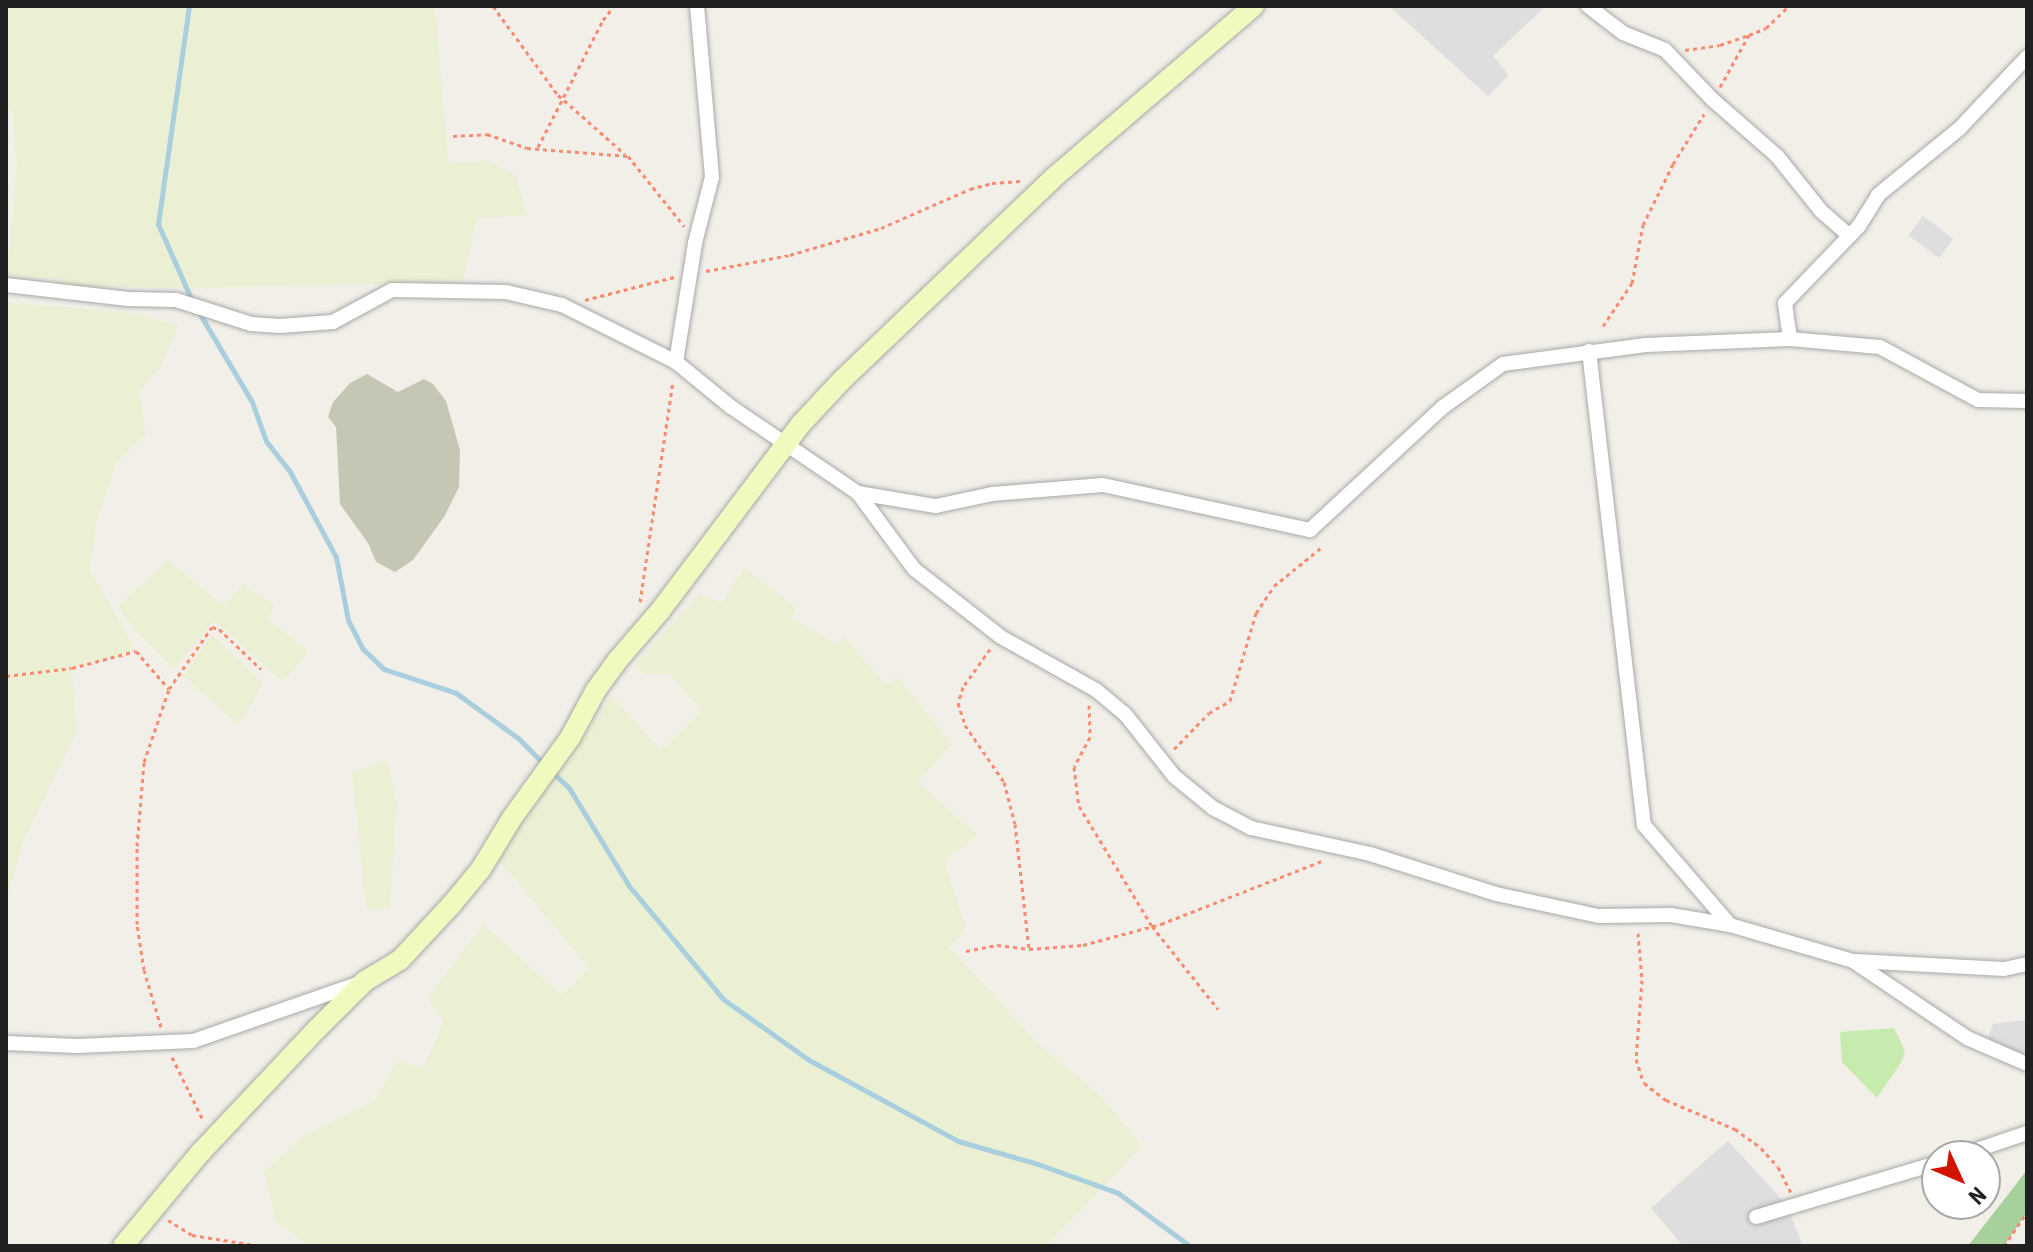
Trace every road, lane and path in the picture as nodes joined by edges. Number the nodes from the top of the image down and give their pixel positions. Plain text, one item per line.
1 (493, 6) edge
2 (614, 6) edge
3 (697, 6) edge
4 (1254, 6) edge
5 (1588, 6) edge
6 (1789, 6) edge
7 (1749, 35) junction
8 (1665, 50) junction
9 (2027, 57) edge
10 (562, 98) junction
11 (1713, 100) junction
12 (453, 136) dead end
13 (537, 148) junction
14 (628, 156) junction
15 (1052, 179) junction
16 (1850, 236) junction
17 (695, 243) junction
18 (692, 273) junction
19 (6, 285) edge
20 (562, 305) junction
21 (1603, 326) dead end
22 (1790, 339) junction
23 (1589, 351) junction
24 (676, 362) junction
25 (2027, 401) edge
26 (787, 444) junction
27 (858, 493) junction
28 (1322, 547) dead end
29 (649, 624) junction
30 (1001, 637) junction
31 (261, 669) dead end
32 (6, 676) edge
33 (1084, 683) junction
34 (169, 689) junction
35 (1163, 762) junction
36 (1355, 851) junction
37 (1638, 915) junction
38 (1730, 925) junction
39 (1152, 926) junction
40 (1029, 949) junction
41 (966, 951) dead end
42 (1853, 961) junction
43 (2027, 964) edge
44 (365, 981) junction
45 (1218, 1009) dead end
46 (6, 1043) edge
47 (166, 1044) junction
48 (2027, 1064) edge
49 (2027, 1133) edge
50 (213, 1139) junction
51 (2001, 1142) edge
52 (1921, 1168) edge
53 (1794, 1203) junction
54 (152, 1210) junction
55 (2027, 1212) edge
56 (1756, 1217) dead end
57 (123, 1246) edge
58 (261, 1246) edge
59 (2004, 1246) edge

1 - 10 path
2 - 10 path
3 - 17 street
4 - 15 street
5 - 8 street
6 - 7 path
7 - 8 path
7 - 11 path
8 - 11 street
9 - 16 street
10 - 13 path
10 - 14 path
11 - 16 street
11 - 21 path
12 - 13 path
13 - 14 path
14 - 17 path
15 - 18 path
15 - 26 street
16 - 22 street
17 - 18 street
18 - 20 path
18 - 24 street
19 - 20 street
20 - 24 street
22 - 23 street
22 - 25 street
23 - 27 street
23 - 38 street
24 - 26 street
24 - 29 path
26 - 27 street
26 - 29 street
27 - 30 street
28 - 35 path
29 - 44 street
30 - 33 street
30 - 40 path
31 - 34 path
32 - 34 path
33 - 35 street
33 - 39 path
34 - 47 path
35 - 36 street
36 - 37 street
36 - 39 path
37 - 38 street
37 - 53 path
38 - 42 street
39 - 40 path
39 - 45 path
40 - 41 path
42 - 43 street
42 - 48 street
44 - 47 street
44 - 50 street
46 - 47 street
47 - 50 path
49 - 51 street
50 - 54 street
52 - 53 street
53 - 56 street
54 - 57 street
54 - 58 path
55 - 59 path

